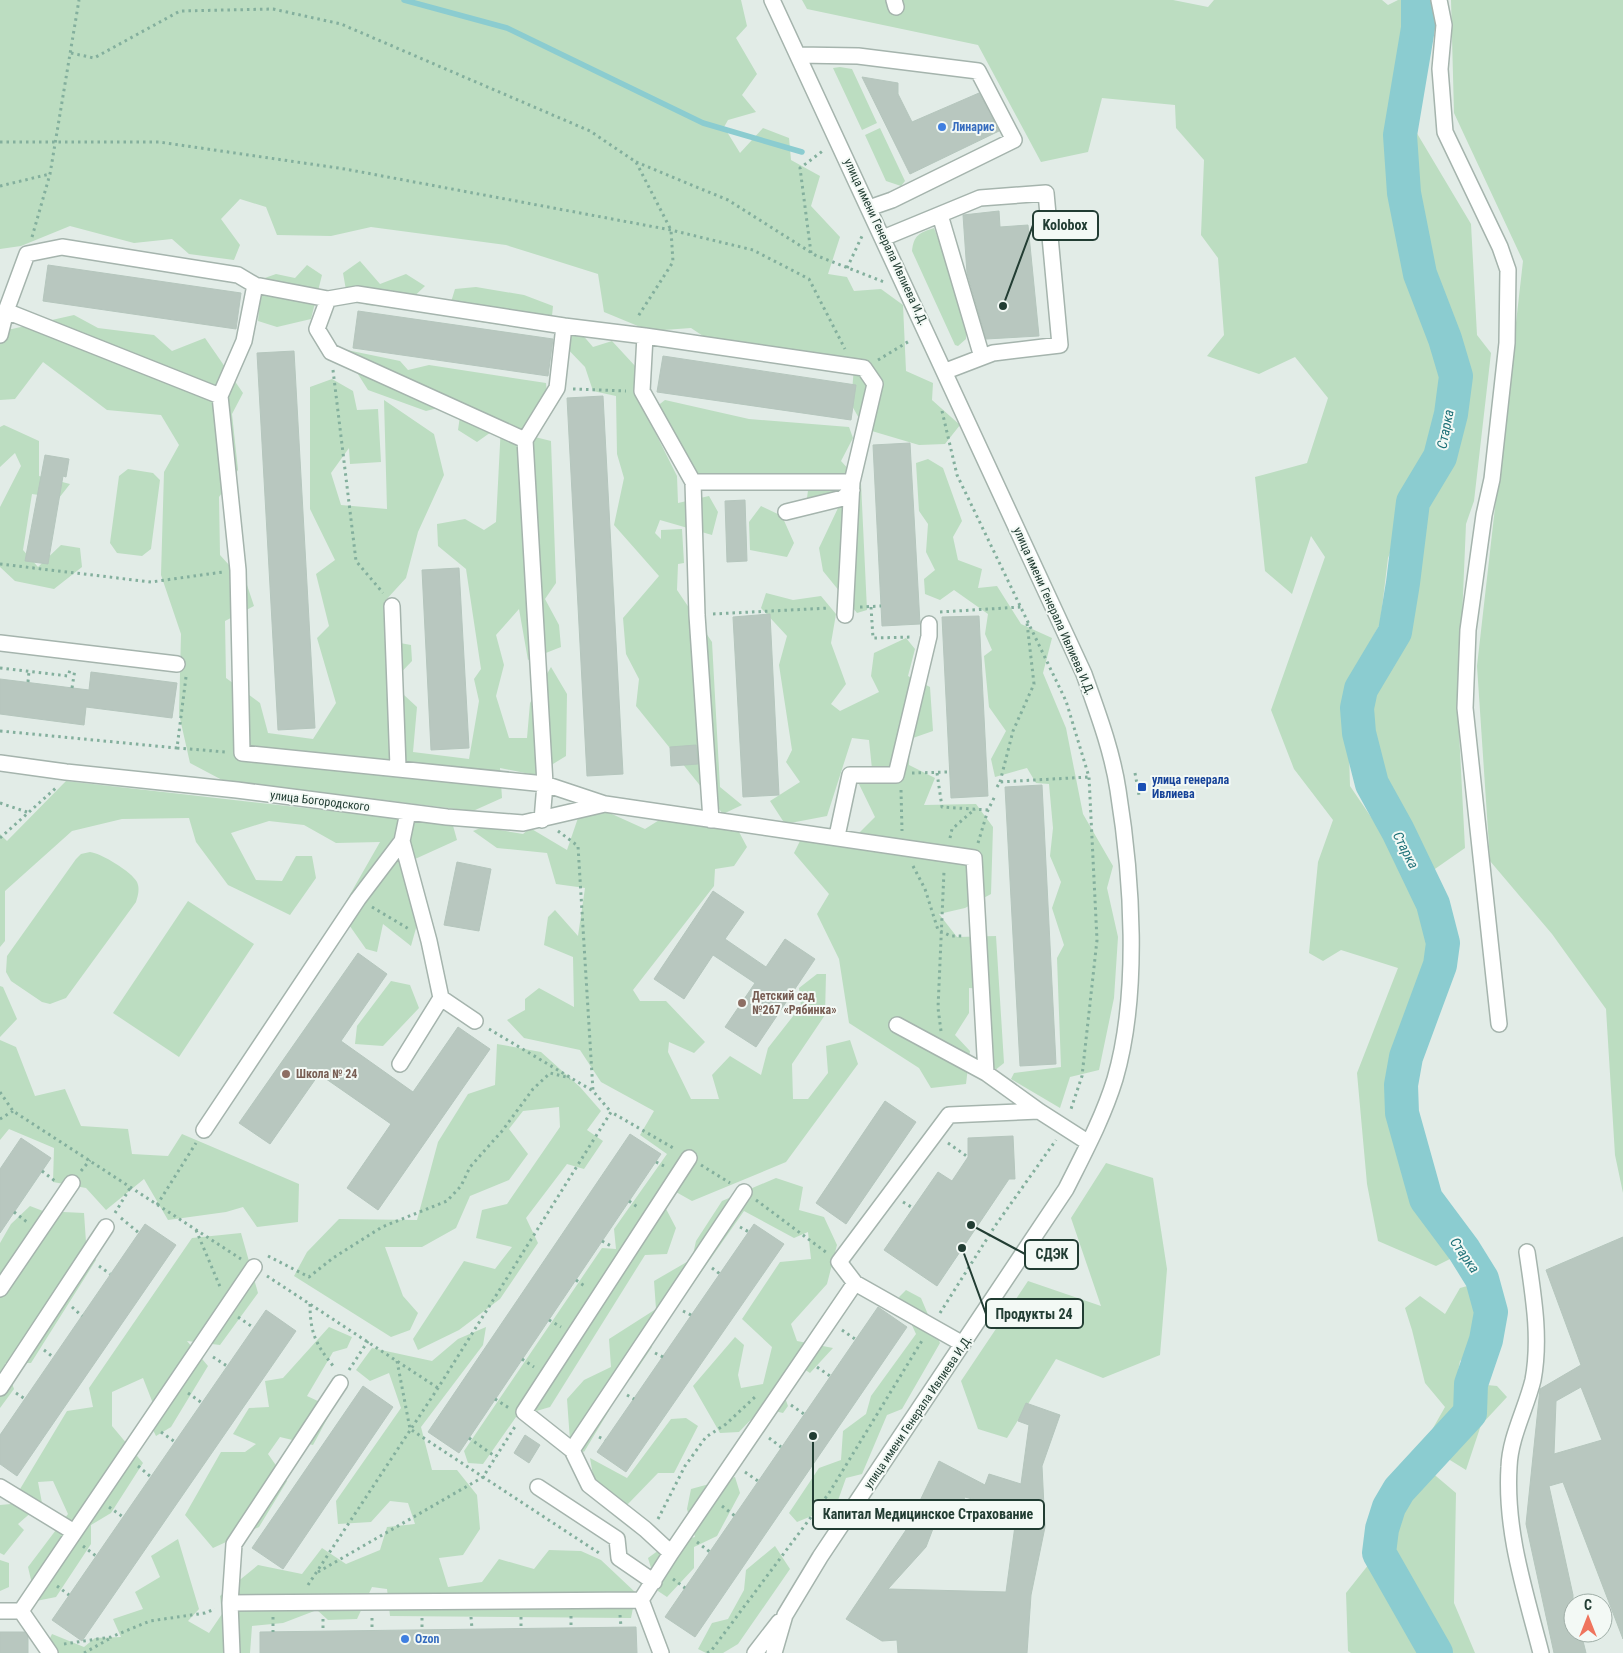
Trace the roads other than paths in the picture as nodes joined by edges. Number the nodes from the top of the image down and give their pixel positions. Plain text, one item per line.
1 (772, 0) edge
2 (1440, 0) edge
3 (798, 55) junction
4 (870, 208) junction
5 (940, 215) junction
6 (884, 238) junction
7 (256, 285) junction
8 (328, 299) junction
9 (6, 311) junction
10 (564, 326) junction
11 (0, 334) edge
12 (645, 336) junction
13 (982, 357) junction
14 (946, 371) junction
15 (220, 396) junction
16 (526, 440) junction
17 (693, 482) junction
18 (852, 486) junction
19 (786, 512) dead end
20 (392, 606) road end
21 (845, 611) road end
22 (930, 624) road end
23 (0, 643) edge
24 (178, 668) road end
25 (0, 763) edge
26 (398, 767) junction
27 (545, 784) junction
28 (606, 804) junction
29 (408, 812) junction
30 (542, 820) junction
31 (711, 820) junction
32 (837, 836) junction
33 (402, 841) junction
34 (440, 998) junction
35 (475, 1021) road end
36 (1499, 1024) dead end
37 (897, 1025) dead end
38 (400, 1064) dead end
39 (986, 1073) junction
40 (1039, 1111) junction
41 (204, 1130) road end
42 (1089, 1143) junction
43 (689, 1158) road end
44 (72, 1183) dead end
45 (744, 1192) road end
46 (106, 1227) road end
47 (1527, 1252) dead end
48 (254, 1267) road end
49 (856, 1283) junction
50 (0, 1288) edge
51 (963, 1344) junction
52 (343, 1379) road end
53 (0, 1388) edge
54 (572, 1450) junction
55 (0, 1487) edge
56 (538, 1487) dead end
57 (74, 1532) junction
58 (671, 1554) junction
59 (654, 1582) junction
60 (641, 1600) junction
61 (230, 1603) junction
62 (0, 1611) edge
63 (21, 1611) junction
64 (785, 1615) junction
65 (48, 1650) edge
66 (232, 1653) edge
67 (661, 1653) edge
68 (755, 1653) edge
69 (774, 1653) edge
70 (1541, 1653) edge

1 - 3 street, улица имени Генерала Ивлиева И.Д.
2 - 36 street
3 - 4 street, улица имени Генерала Ивлиева И.Д.
3 - 4 street
4 - 6 street, улица имени Генерала Ивлиева И.Д.
5 - 6 street
5 - 13 street
5 - 13 street
6 - 14 street, улица имени Генерала Ивлиева И.Д.
7 - 8 street
7 - 9 street
7 - 15 street
8 - 10 street
8 - 16 street
9 - 11 street
9 - 15 street
10 - 12 street
10 - 16 street
12 - 17 street
12 - 18 street
13 - 14 street
14 - 42 street, улица имени Генерала Ивлиева И.Д.
15 - 26 street
16 - 27 street
17 - 18 street
17 - 31 street
18 - 19 street
18 - 21 street
20 - 26 street
22 - 32 street
23 - 24 street
25 - 29 street, улица Богородского
26 - 27 street
27 - 28 street
27 - 30 street
28 - 30 street, улица Богородского
28 - 31 street, улица Богородского
29 - 30 street, улица Богородского
29 - 33 street
31 - 32 street, улица Богородского
32 - 39 street, улица Богородского
33 - 34 street
33 - 41 street
34 - 35 street
34 - 38 street
37 - 39 street
39 - 40 street
40 - 42 street
40 - 49 street
42 - 51 street, улица имени Генерала Ивлиева И.Д.
43 - 54 street
44 - 50 street
45 - 54 street
46 - 53 street
47 - 70 street
48 - 57 street
49 - 51 street
49 - 58 street
51 - 64 street, улица имени Генерала Ивлиева И.Д.
52 - 61 street
54 - 58 street
55 - 57 street
56 - 59 street
57 - 63 street
58 - 59 street
59 - 60 street
60 - 61 street
60 - 67 street
61 - 66 street
62 - 63 street
63 - 65 street
64 - 68 street
64 - 69 street, улица имени Генерала Ивлиева И.Д.

